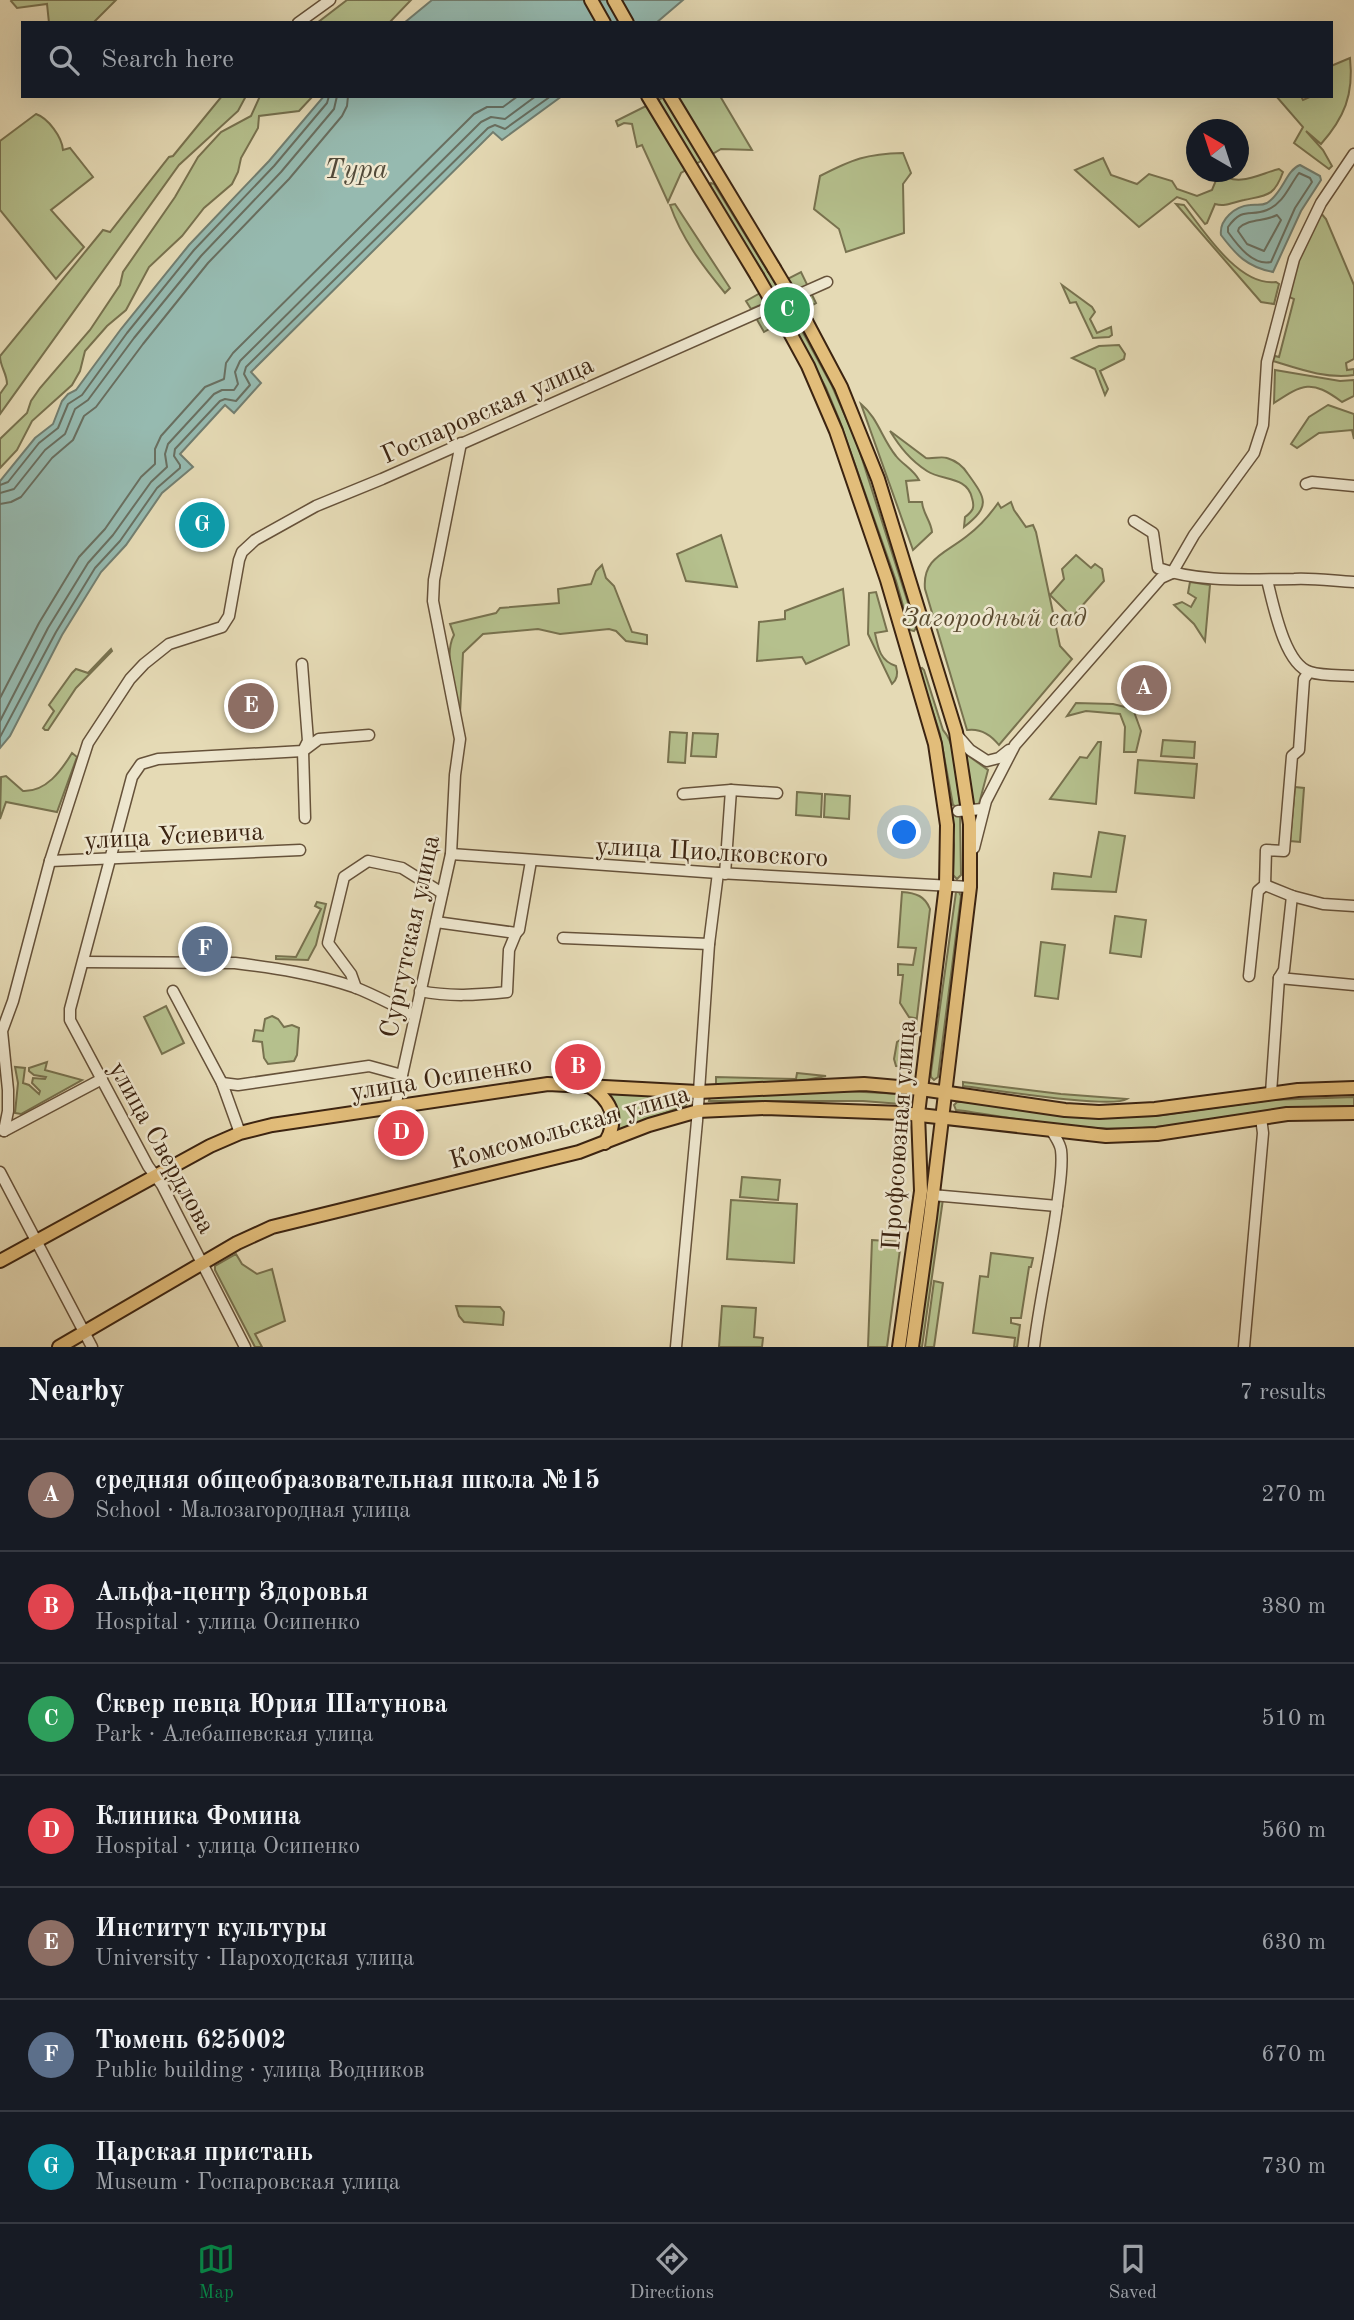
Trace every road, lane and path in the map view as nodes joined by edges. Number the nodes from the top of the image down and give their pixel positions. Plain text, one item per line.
1 (330, 0) edge
2 (591, 0) edge
3 (614, 0) edge
4 (301, 21) edge
5 (603, 21) edge
6 (626, 21) edge
7 (650, 98) edge
8 (671, 98) edge
9 (1354, 154) edge
10 (827, 282) dead end
11 (461, 443) junction
12 (1306, 484) dead end
13 (1354, 486) edge
14 (1134, 521) dead end
15 (1172, 573) junction
16 (1267, 580) junction
17 (1354, 582) edge
18 (890, 594) junction
19 (915, 606) junction
20 (302, 664) dead end
21 (1309, 672) junction
22 (1354, 676) edge
23 (916, 685) junction
24 (944, 699) junction
25 (956, 732) junction
26 (369, 735) dead end
27 (1015, 745) junction
28 (303, 751) junction
29 (939, 768) junction
30 (731, 790) junction
31 (777, 793) dead end
32 (683, 794) dead end
33 (983, 809) junction
34 (963, 810) junction
35 (305, 818) dead end
36 (300, 850) dead end
37 (451, 854) junction
38 (111, 859) junction
39 (972, 859) junction
40 (50, 861) junction
41 (531, 861) junction
42 (722, 874) junction
43 (946, 885) junction
44 (1265, 886) junction
45 (970, 887) junction
46 (442, 893) junction
47 (1292, 896) junction
48 (1354, 906) edge
49 (436, 922) junction
50 (516, 933) junction
51 (563, 938) dead end
52 (709, 944) junction
53 (84, 962) junction
54 (1249, 976) dead end
55 (1279, 978) junction
56 (1354, 985) edge
57 (356, 988) junction
58 (173, 991) dead end
59 (421, 991) junction
60 (414, 1015) junction
61 (402, 1075) junction
62 (102, 1079) junction
63 (222, 1083) junction
64 (587, 1084) junction
65 (1354, 1088) edge
66 (921, 1089) junction
67 (698, 1092) junction
68 (944, 1093) junction
69 (1271, 1093) junction
70 (395, 1107) junction
71 (698, 1111) junction
72 (1354, 1113) edge
73 (918, 1114) junction
74 (941, 1116) junction
75 (1261, 1118) junction
76 (1052, 1131) junction
77 (2, 1132) edge
78 (240, 1133) junction
79 (605, 1143) junction
80 (0, 1172) edge
81 (154, 1176) junction
82 (932, 1195) junction
83 (1057, 1206) junction
84 (36, 1241) junction
85 (0, 1261) edge
86 (202, 1263) junction
87 (84, 1333) junction
88 (59, 1347) edge
89 (92, 1347) edge
90 (245, 1347) edge
91 (676, 1347) edge
92 (899, 1347) edge
93 (912, 1347) edge
94 (1034, 1347) edge
95 (1244, 1347) edge

1 - 4 street
2 - 5 main road
3 - 6 main road
7 - 18 main road, bridge
8 - 19 main road, bridge
9 - 15 street
10 - 11 street, Госпаровская улица
11 - 37 street, Сургутская улица
11 - 40 street, Госпаровская улица
12 - 13 street
14 - 15 street
15 - 16 street
15 - 27 street
16 - 17 street
16 - 21 street
18 - 19 main road
18 - 23 main road
19 - 24 main road
20 - 28 street
21 - 22 street
21 - 44 street
23 - 24 main road
23 - 29 main road
24 - 25 main road
25 - 27 street
25 - 34 main road
26 - 28 street, улица Свердлова
27 - 33 street
28 - 35 street
28 - 38 street, улица Свердлова
29 - 34 main road
29 - 43 main road, Профсоюзная улица
30 - 31 street
30 - 32 street
30 - 42 street
33 - 34 street
33 - 39 street
34 - 39 main road, Профсоюзная улица
36 - 38 street, улица Усиевича
37 - 41 street, улица Циолковского
37 - 46 street, Сургутская улица
38 - 40 street, улица Усиевича
38 - 53 street, улица Свердлова
39 - 45 main road, Профсоюзная улица
40 - 77 street
41 - 42 street, улица Циолковского
41 - 50 street
42 - 43 street, улица Циолковского
42 - 52 street
43 - 45 street, улица Циолковского
43 - 66 main road, Профсоюзная улица
44 - 47 street
44 - 54 street
45 - 68 main road, Профсоюзная улица
46 - 49 street, Сургутская улица
46 - 57 street
47 - 48 street
47 - 55 street
49 - 50 street
49 - 59 street, Сургутская улица
50 - 59 street
51 - 52 street
52 - 67 street
53 - 57 street
53 - 62 street, улица Свердлова
55 - 56 street
55 - 69 street
57 - 60 street
58 - 63 street
59 - 60 street, Сургутская улица
60 - 61 street, Сургутская улица
61 - 63 street
61 - 70 street, Сургутская улица
62 - 77 street
62 - 81 street, улица Свердлова
63 - 78 street
64 - 67 main road, улица Осипенко
64 - 70 main road, улица Осипенко
64 - 79 main road
65 - 69 main road, улица Осипенко
66 - 67 main road, улица Осипенко
66 - 68 main road, улица Осипенко
66 - 73 main road, Профсоюзная улица
67 - 71 street
68 - 69 main road, улица Осипенко
68 - 74 main road, Профсоюзная улица
70 - 78 main road, улица Осипенко
71 - 73 main road, Комсомольская улица
71 - 79 main road, Комсомольская улица
71 - 91 street
72 - 75 main road, Комсомольская улица
73 - 74 main road, Комсомольская улица
73 - 92 main road, Профсоюзная улица
74 - 76 main road, Комсомольская улица
74 - 82 main road, Профсоюзная улица
75 - 76 main road, Комсомольская улица
75 - 95 street
76 - 83 street
78 - 81 main road, улица Осипенко
79 - 86 main road, Комсомольская улица
80 - 84 street
81 - 84 main road, улица Осипенко
81 - 86 street, улица Свердлова
82 - 83 street
82 - 93 main road, Профсоюзная улица
83 - 94 street
84 - 85 main road, улица Осипенко
84 - 87 street
86 - 87 main road, Комсомольская улица
86 - 90 street, улица Свердлова
87 - 88 main road, Комсомольская улица
87 - 89 street

